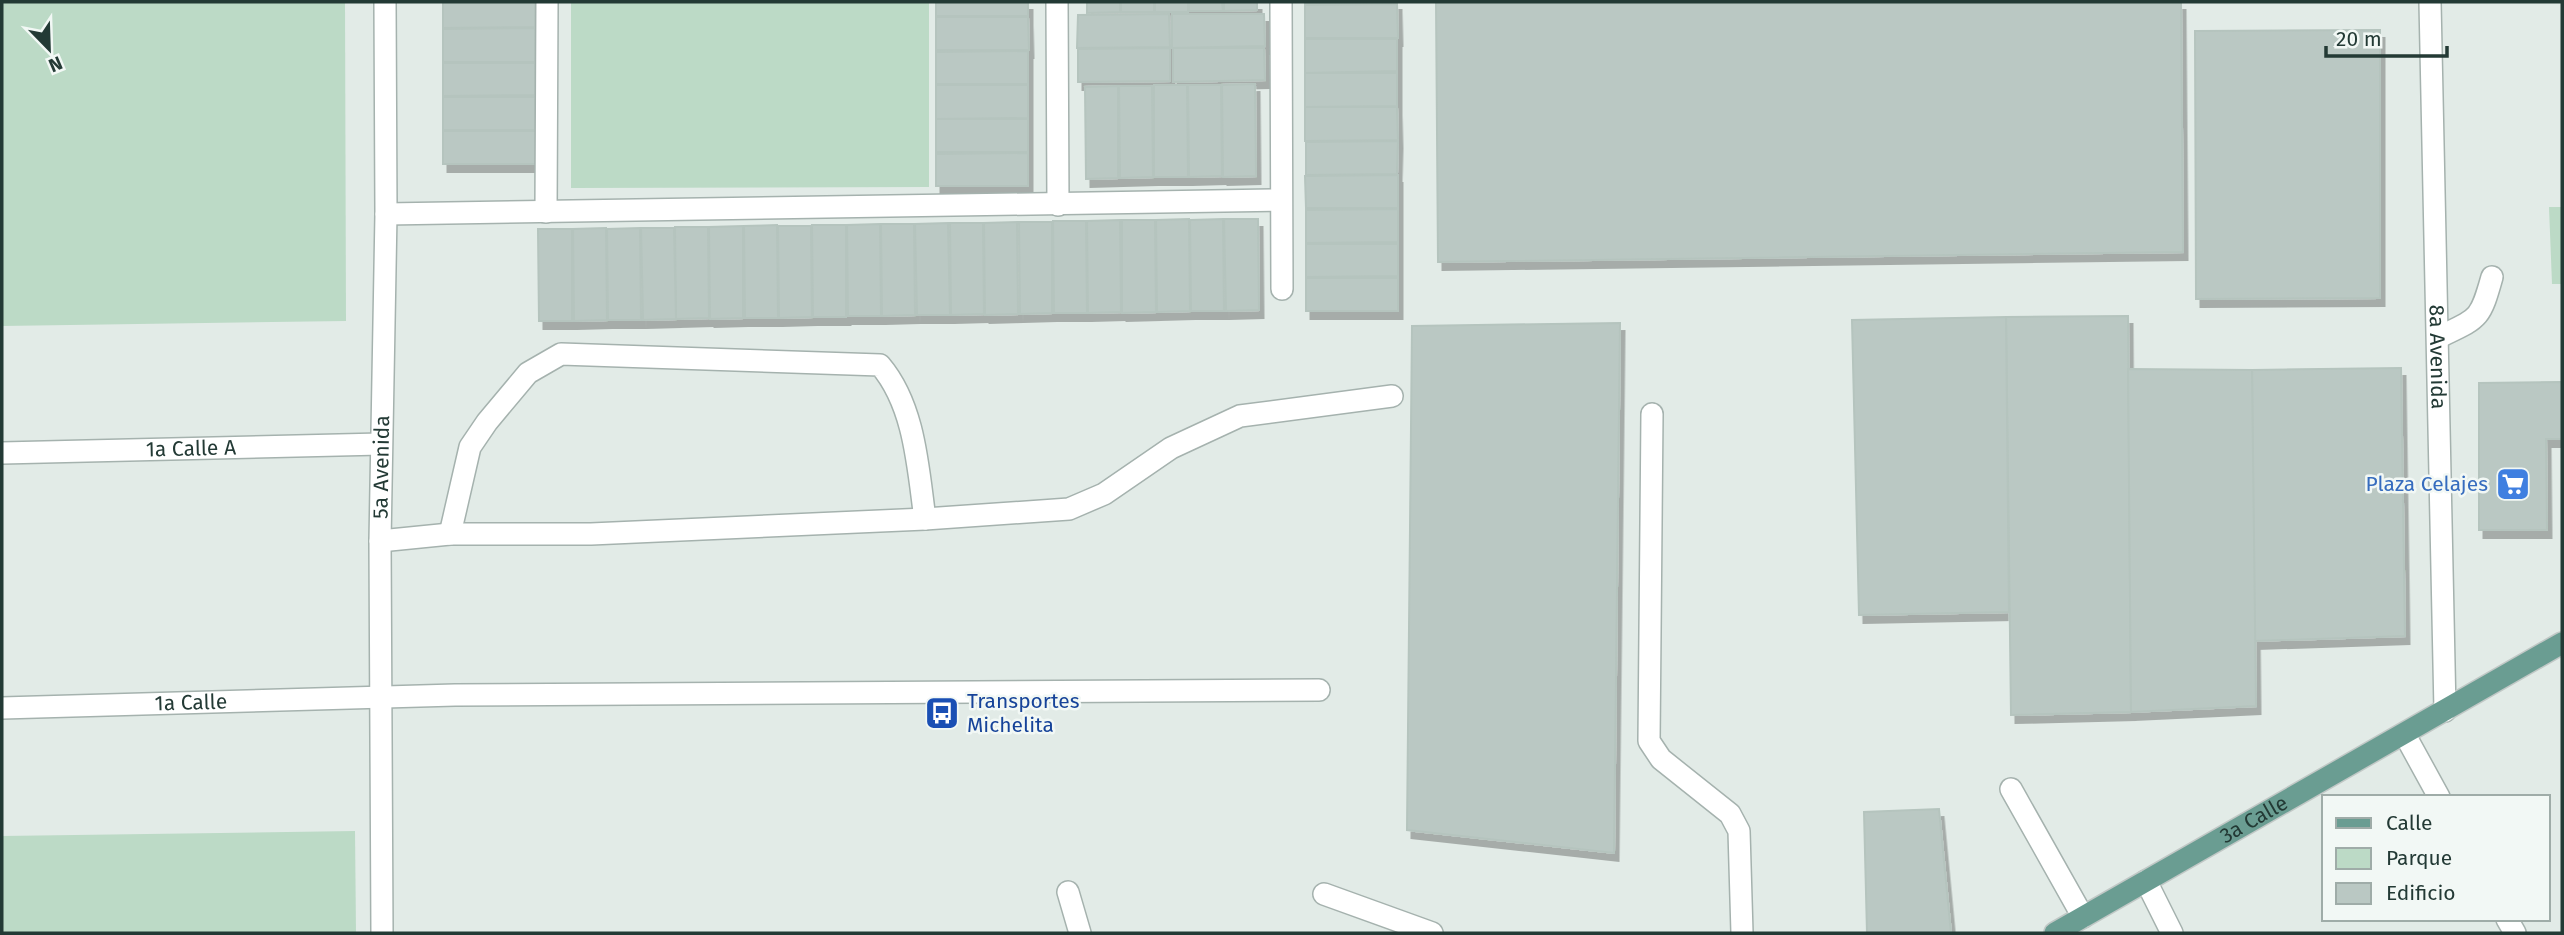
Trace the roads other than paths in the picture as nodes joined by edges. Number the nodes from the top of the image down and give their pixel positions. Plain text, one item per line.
1 (386, 2) edge
2 (547, 2) edge
3 (1057, 2) edge
4 (1281, 2) edge
5 (2430, 2) edge
6 (1280, 200) junction
7 (1058, 205) junction
8 (546, 212) junction
9 (386, 214) junction
10 (2492, 277) dead end
11 (1282, 289) dead end
12 (2439, 337) junction
13 (1392, 396) dead end
14 (1652, 414) dead end
15 (381, 444) junction
16 (2, 453) edge
17 (925, 519) junction
18 (450, 534) junction
19 (380, 541) junction
20 (2562, 643) edge
21 (1319, 690) dead end
22 (381, 699) junction
23 (2, 708) edge
24 (2445, 711) junction
25 (2405, 735) junction
26 (2011, 789) dead end
27 (2438, 795) edge
28 (2147, 881) junction
29 (1068, 892) dead end
30 (1324, 894) dead end
31 (2083, 917) junction
32 (382, 933) edge
33 (1080, 933) edge
34 (1432, 933) edge
35 (1742, 933) edge
36 (2055, 933) edge
37 (2172, 933) edge

1 - 9 street, 5a Avenida
2 - 8 street
3 - 7 street
4 - 6 street
5 - 12 street, 8a Avenida
6 - 7 street
6 - 11 street
7 - 8 street
8 - 9 street
9 - 15 street, 5a Avenida
10 - 12 street
12 - 24 street, 8a Avenida
13 - 17 street
14 - 35 street
15 - 16 street, 1a Calle A
15 - 19 street, 5a Avenida
17 - 18 street
17 - 18 street
18 - 19 street
19 - 22 street, 5a Avenida
20 - 24 main road, 3a Calle
21 - 22 street, 1a Calle
22 - 23 street, 1a Calle
22 - 32 street, 5a Avenida
24 - 25 main road, 3a Calle
25 - 27 street
25 - 28 main road, 3a Calle
26 - 31 street
28 - 31 main road, 3a Calle
28 - 37 street
29 - 33 street
30 - 34 street
31 - 36 main road, 3a Calle

